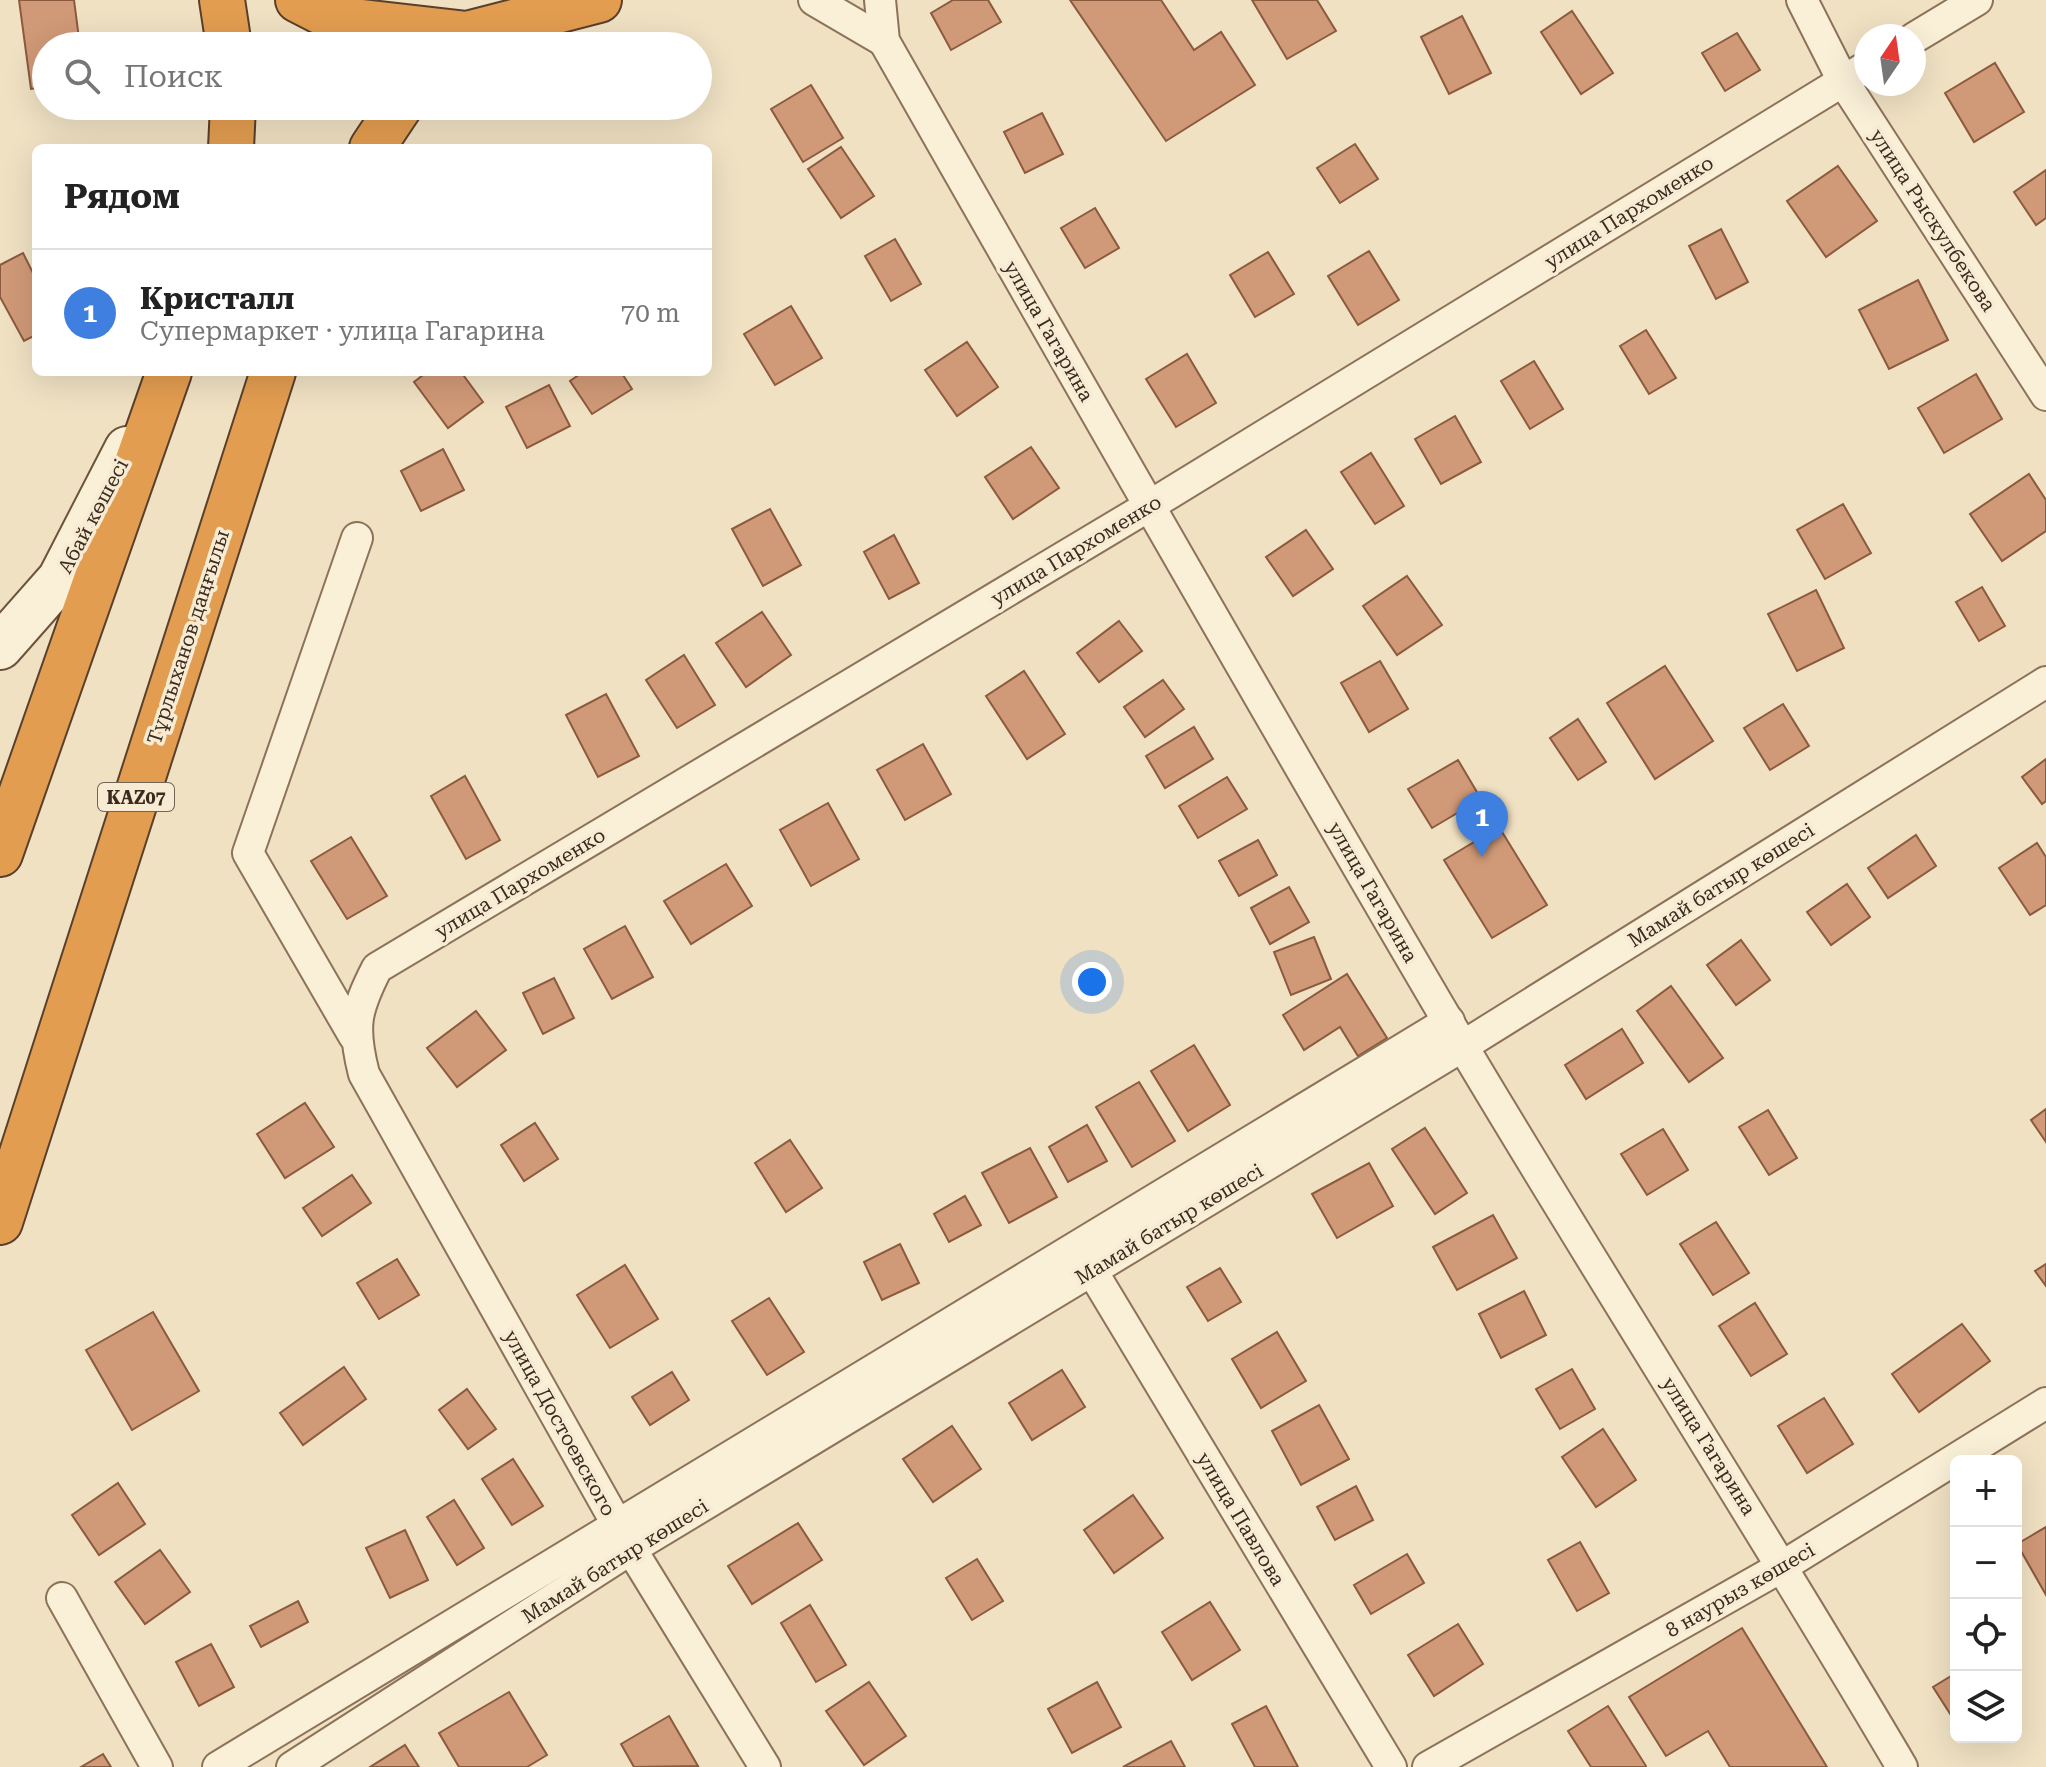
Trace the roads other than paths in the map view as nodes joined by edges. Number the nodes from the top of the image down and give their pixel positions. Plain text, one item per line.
1 (222, 0) edge
2 (298, 0) edge
3 (599, 0) edge
4 (814, 0) edge
5 (880, 0) edge
6 (1802, 0) edge
7 (1977, 0) edge
8 (1926, 31) edge
9 (227, 32) edge
10 (413, 32) edge
11 (489, 32) edge
12 (884, 41) junction
13 (1854, 74) edge
14 (1867, 96) edge
15 (232, 120) edge
16 (391, 120) edge
17 (231, 144) edge
18 (375, 144) edge
19 (166, 376) edge
20 (167, 376) edge
21 (272, 376) edge
22 (2046, 395) edge
23 (1149, 506) junction
24 (357, 538) dead end
25 (0, 647) edge
26 (2046, 682) edge
27 (0, 854) edge
28 (1456, 1034) junction
29 (354, 1036) junction
30 (364, 1074) joint
31 (0, 1222) edge
32 (1092, 1271) junction
33 (2046, 1403) edge
34 (624, 1536) junction
35 (1783, 1566) junction
36 (62, 1598) dead end
37 (157, 1767) edge
38 (218, 1767) edge
39 (292, 1767) edge
40 (765, 1767) edge
41 (1391, 1767) edge
42 (1428, 1767) edge
43 (1902, 1767) edge

1 - 9 highway
2 - 10 highway
3 - 11 highway
4 - 12 street
5 - 12 street, улица Гагарина
6 - 13 street, улица Рыскулбекова
7 - 8 street
12 - 23 street, улица Гагарина
13 - 23 street, улица Пархоменко
14 - 22 street, улица Рыскулбекова
15 - 17 highway
16 - 18 highway
19 - 25 main road, Абай көшесі
20 - 27 highway
21 - 31 highway, Тұрлыханов даңғылы / KAZ07
23 - 28 street, улица Гагарина
23 - 29 street, улица Пархоменко
24 - 29 street
26 - 28 street, Мамай батыр көшесі
28 - 32 street, Мамай батыр көшесі
28 - 34 street, Мамай батыр көшесі
28 - 35 street, улица Гагарина
29 - 30 street, улица Пархоменко
30 - 34 street, улица Достоевского
32 - 34 street, Мамай батыр көшесі
32 - 41 street, улица Павлова
33 - 35 street, 8 наурыз көшесі
34 - 38 street, Мамай батыр көшесі
34 - 39 street, Мамай батыр көшесі
34 - 40 street, улица Достоевского
35 - 42 street, 8 наурыз көшесі
35 - 43 street, улица Гагарина
36 - 37 street

